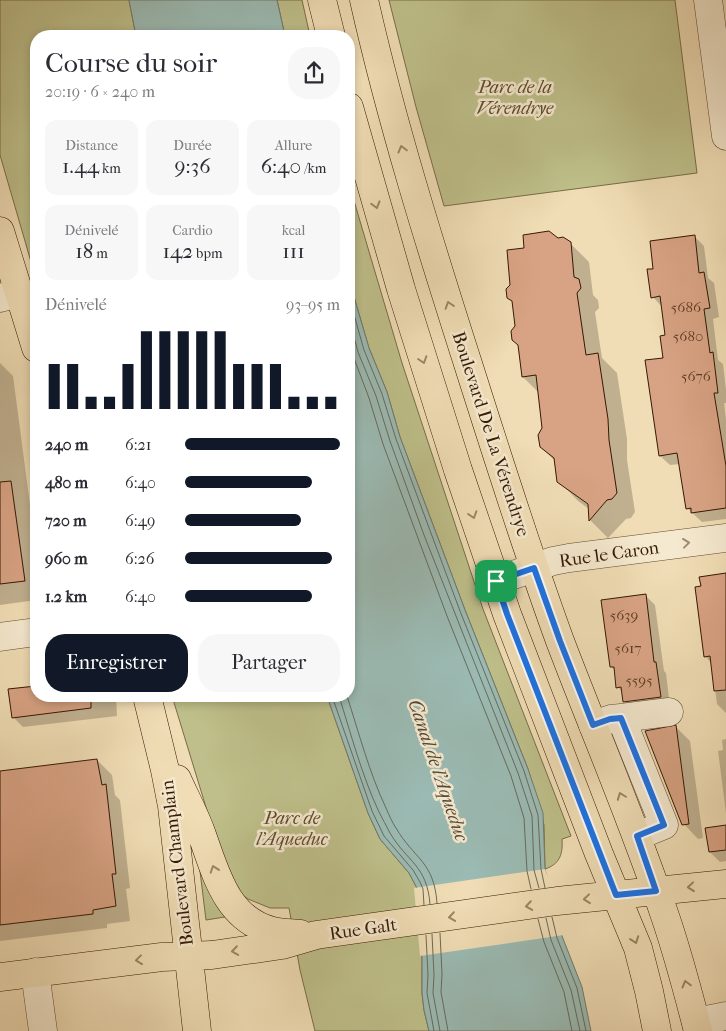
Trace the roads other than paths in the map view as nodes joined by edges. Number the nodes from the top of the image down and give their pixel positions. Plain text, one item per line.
1 (322, 0) edge
2 (364, 0) edge
3 (708, 0) edge
4 (330, 30) edge
5 (355, 128) edge
6 (726, 136) edge
7 (0, 231) edge
8 (9, 295) edge
9 (30, 336) edge
10 (726, 538) edge
11 (534, 568) junction
12 (496, 581) junction
13 (30, 633) edge
14 (0, 637) edge
15 (148, 702) edge
16 (669, 712) dead end
17 (621, 718) junction
18 (593, 725) junction
19 (157, 737) junction
20 (637, 836) junction
21 (726, 884) edge
22 (656, 891) junction
23 (616, 895) junction
24 (316, 935) junction
25 (188, 956) junction
26 (36, 972) junction
27 (0, 977) edge
28 (726, 1016) edge
29 (697, 1026) edge
30 (44, 1031) edge
31 (197, 1031) edge
32 (657, 1031) edge

1 - 4 main road
11 -> 2 main road, Boulevard De La Vérendrye
3 - 6 street
5 -> 12 main road
7 - 8 main road
8 - 9 main road
11 -> 10 street, Rue le Caron
11 - 12 street, Rue le Caron
11 - 18 main road, Boulevard De La Vérendrye
12 - 23 main road
13 - 14 street
15 - 19 main road, Boulevard Champlain
16 - 17 street
17 - 18 street
17 - 20 street
20 -> 18 main road, Boulevard De La Vérendrye
24 -> 19 main road
19 - 25 main road, Boulevard Champlain
20 - 22 main road, Boulevard De La Vérendrye
21 -> 22 main road, Rue Galt
22 - 23 main road, Rue Galt
29 -> 22 main road, Boulevard De La Vérendrye
23 -> 24 main road, Rue Galt
23 -> 32 main road
24 -> 25 main road, Rue Galt
25 -> 26 main road, Rue Galt
25 - 31 main road, Boulevard Champlain
26 - 27 main road, Rue Galt
26 - 30 street
28 - 29 street

